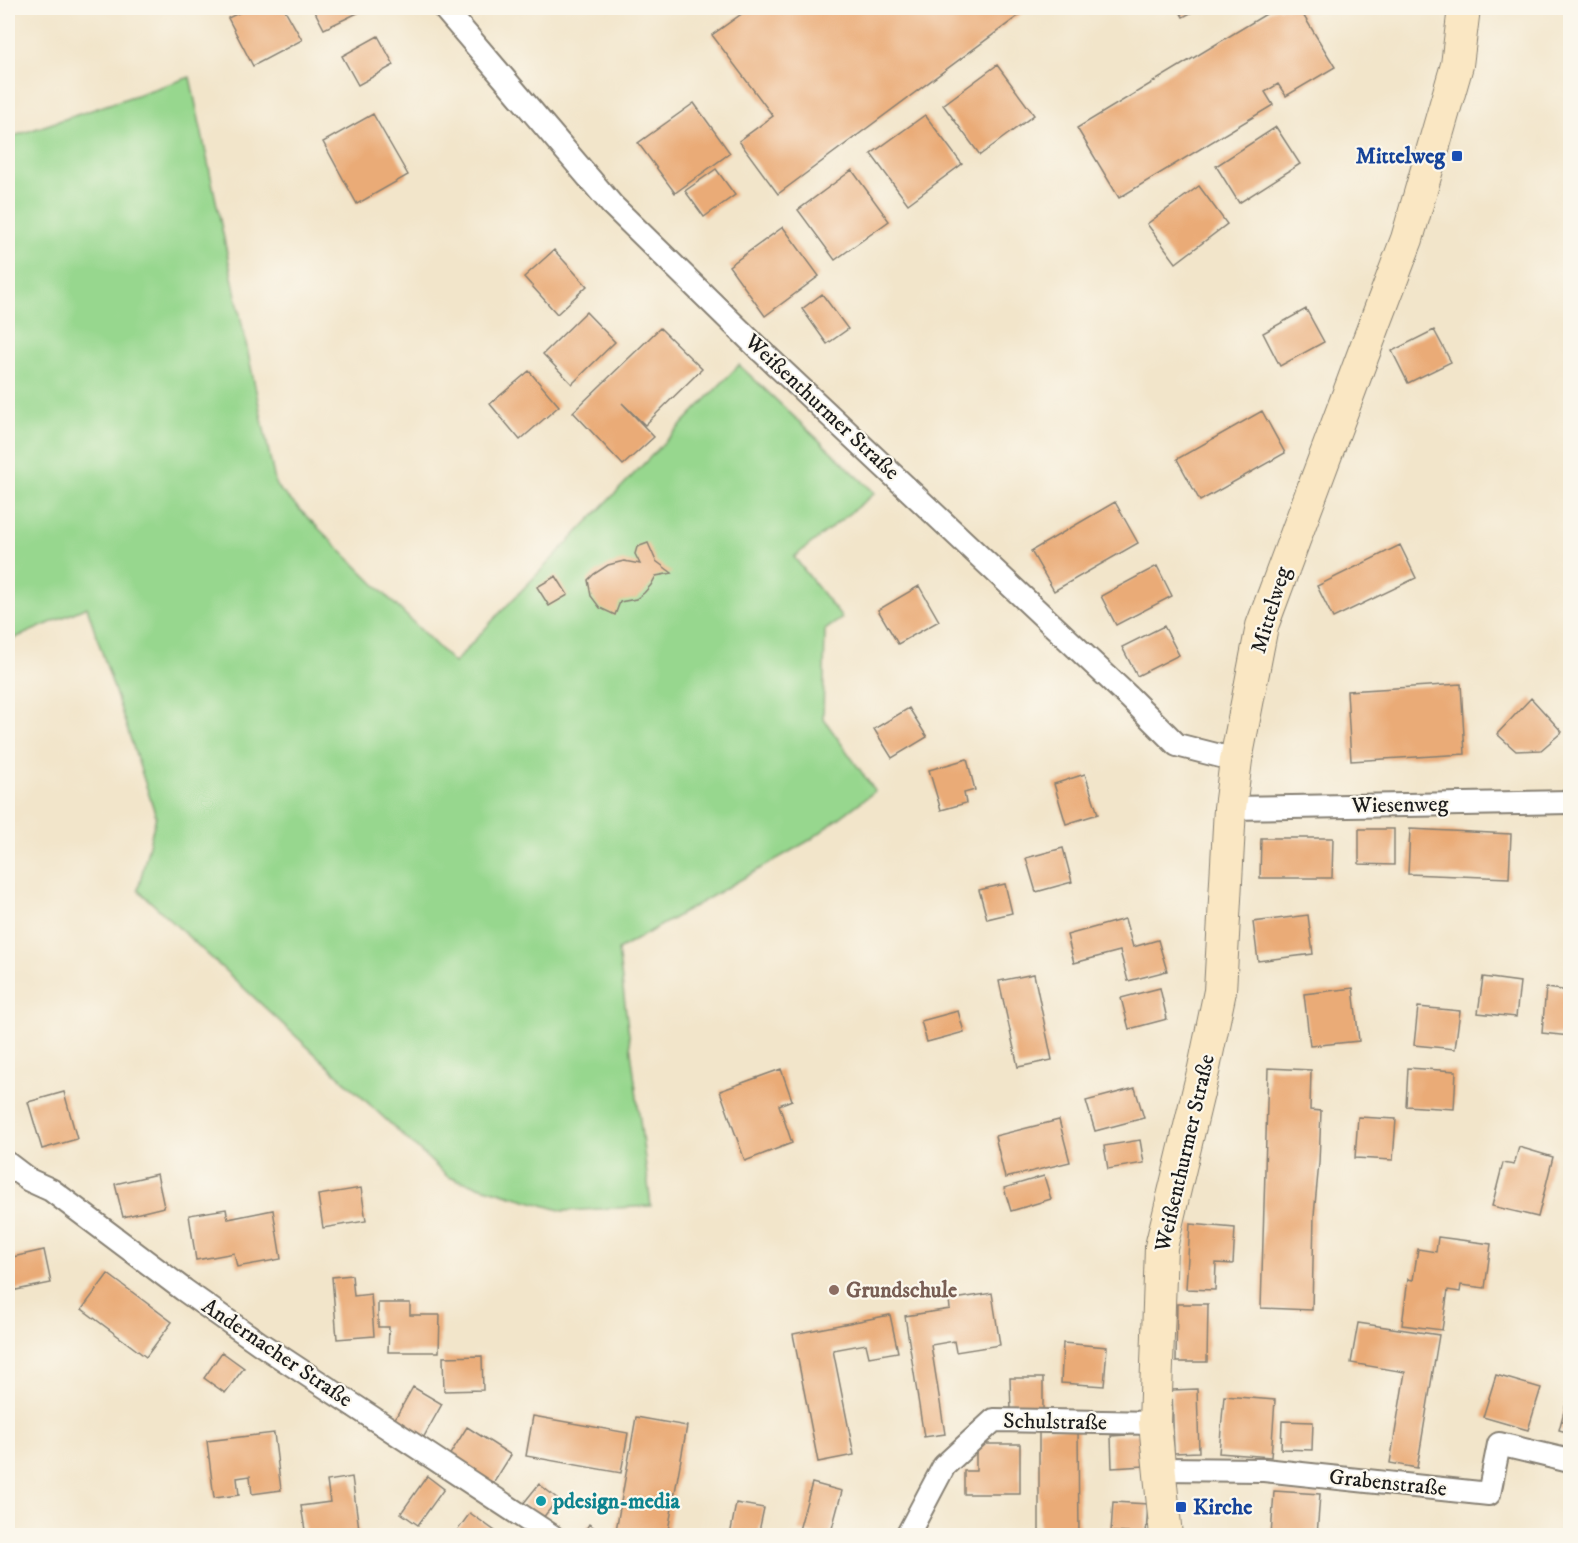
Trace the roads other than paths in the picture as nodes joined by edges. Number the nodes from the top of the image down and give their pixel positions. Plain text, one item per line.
1 (444, 8) edge
2 (1464, 8) edge
3 (1236, 759) junction
4 (1570, 802) edge
5 (1230, 808) junction
6 (8, 1164) edge
7 (1155, 1423) junction
8 (1570, 1461) edge
9 (1161, 1469) junction
10 (552, 1536) edge
11 (907, 1536) edge
12 (1166, 1536) edge

1 - 3 street, Weißenthurmer Straße
2 - 3 street, Mittelweg
3 - 5 street, Mittelweg
4 - 5 street, Wiesenweg
5 - 7 street, Weißenthurmer Straße
6 - 10 street, Andernacher Straße
7 - 9 street, Weißenthurmer Straße
7 - 11 street, Schulstraße
8 - 9 street, Grabenstraße
9 - 12 street, Weißenthurmer Straße

